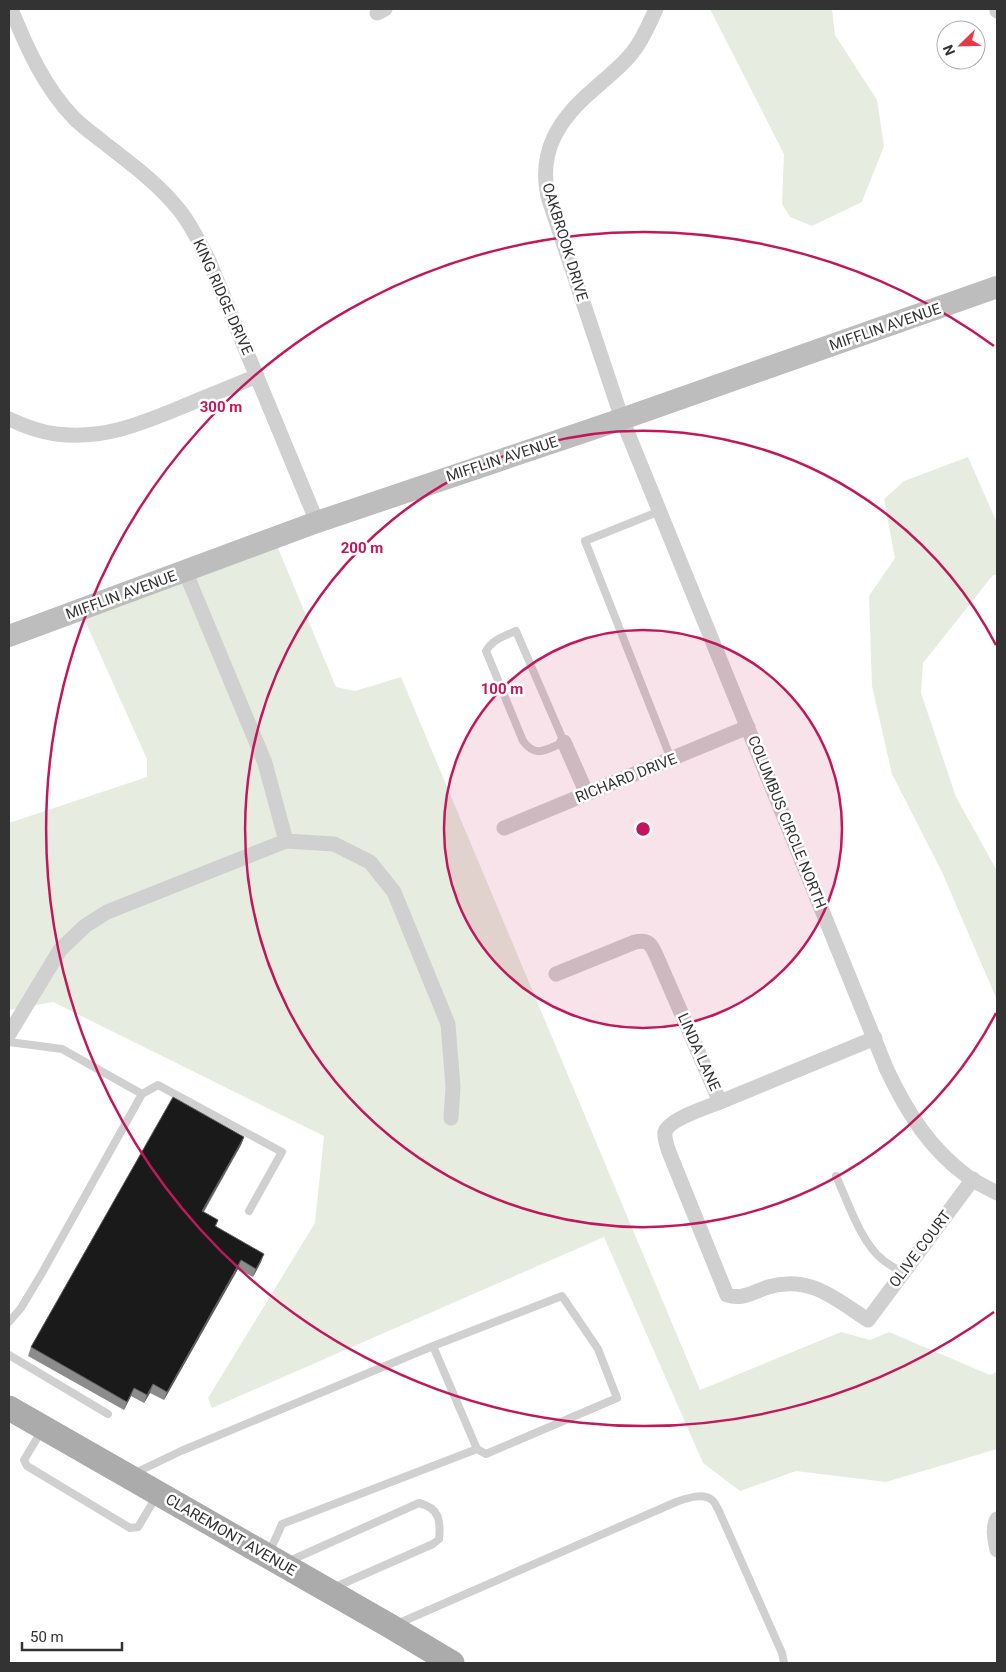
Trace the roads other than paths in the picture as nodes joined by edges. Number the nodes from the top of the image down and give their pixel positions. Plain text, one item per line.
1 (11, 9) edge
2 (656, 9) edge
3 (997, 287) edge
4 (257, 376) junction
5 (9, 419) edge
6 (622, 419) junction
7 (660, 511) junction
8 (317, 522) junction
9 (185, 571) junction
10 (9, 636) edge
11 (748, 727) junction
12 (564, 742) junction
13 (671, 760) junction
14 (587, 794) junction
15 (504, 828) dead end
16 (286, 841) junction
17 (556, 974) dead end
18 (9, 1034) edge
19 (875, 1038) junction
20 (9, 1042) edge
21 (142, 1094) junction
22 (720, 1102) junction
23 (451, 1118) dead end
24 (836, 1176) dead end
25 (973, 1179) junction
26 (997, 1193) edge
27 (249, 1211) dead end
28 (903, 1273) junction
29 (9, 1322) edge
30 (433, 1346) junction
31 (9, 1355) edge
32 (9, 1408) edge
33 (108, 1414) dead end
34 (44, 1427) junction
35 (477, 1449) junction
36 (130, 1476) junction
37 (159, 1493) junction
38 (997, 1519) edge
39 (997, 1550) edge
40 (275, 1560) junction
41 (327, 1591) junction
42 (390, 1626) junction
43 (452, 1663) edge
44 (784, 1663) edge

1 - 4 street, KING RIDGE DRIVE
2 - 6 street, OAKBROOK DRIVE
3 - 6 street, MIFFLIN AVENUE
4 - 5 street
4 - 8 street, KING RIDGE DRIVE
6 - 7 street, COLUMBUS CIRCLE NORTH
6 - 8 street, MIFFLIN AVENUE
7 - 11 street, COLUMBUS CIRCLE NORTH
7 - 13 lane
8 - 9 street, MIFFLIN AVENUE
9 - 10 street, MIFFLIN AVENUE
9 - 16 street
11 - 13 street, RICHARD DRIVE
11 - 19 street, COLUMBUS CIRCLE NORTH
12 - 12 lane
12 - 14 street
13 - 14 street, RICHARD DRIVE
14 - 15 street, RICHARD DRIVE
16 - 18 street
16 - 23 street
17 - 22 street, LINDA LANE
19 - 22 street, LINDA LANE
19 - 25 street, COLUMBUS CIRCLE NORTH
20 - 21 lane
21 - 27 lane
21 - 29 lane
22 - 28 street, OLIVE COURT
24 - 28 lane
25 - 26 street, COLUMBUS CIRCLE NORTH
25 - 28 street, OLIVE COURT
30 - 35 lane
30 - 35 lane
30 - 36 lane
31 - 33 lane
32 - 34 main road, CLAREMONT AVENUE
34 - 36 main road, CLAREMONT AVENUE
34 - 37 lane
35 - 40 lane
36 - 37 main road, CLAREMONT AVENUE
37 - 40 main road, CLAREMONT AVENUE
38 - 39 street
40 - 41 main road, CLAREMONT AVENUE
40 - 41 lane
41 - 42 main road, CLAREMONT AVENUE
42 - 43 main road, CLAREMONT AVENUE
42 - 44 lane

